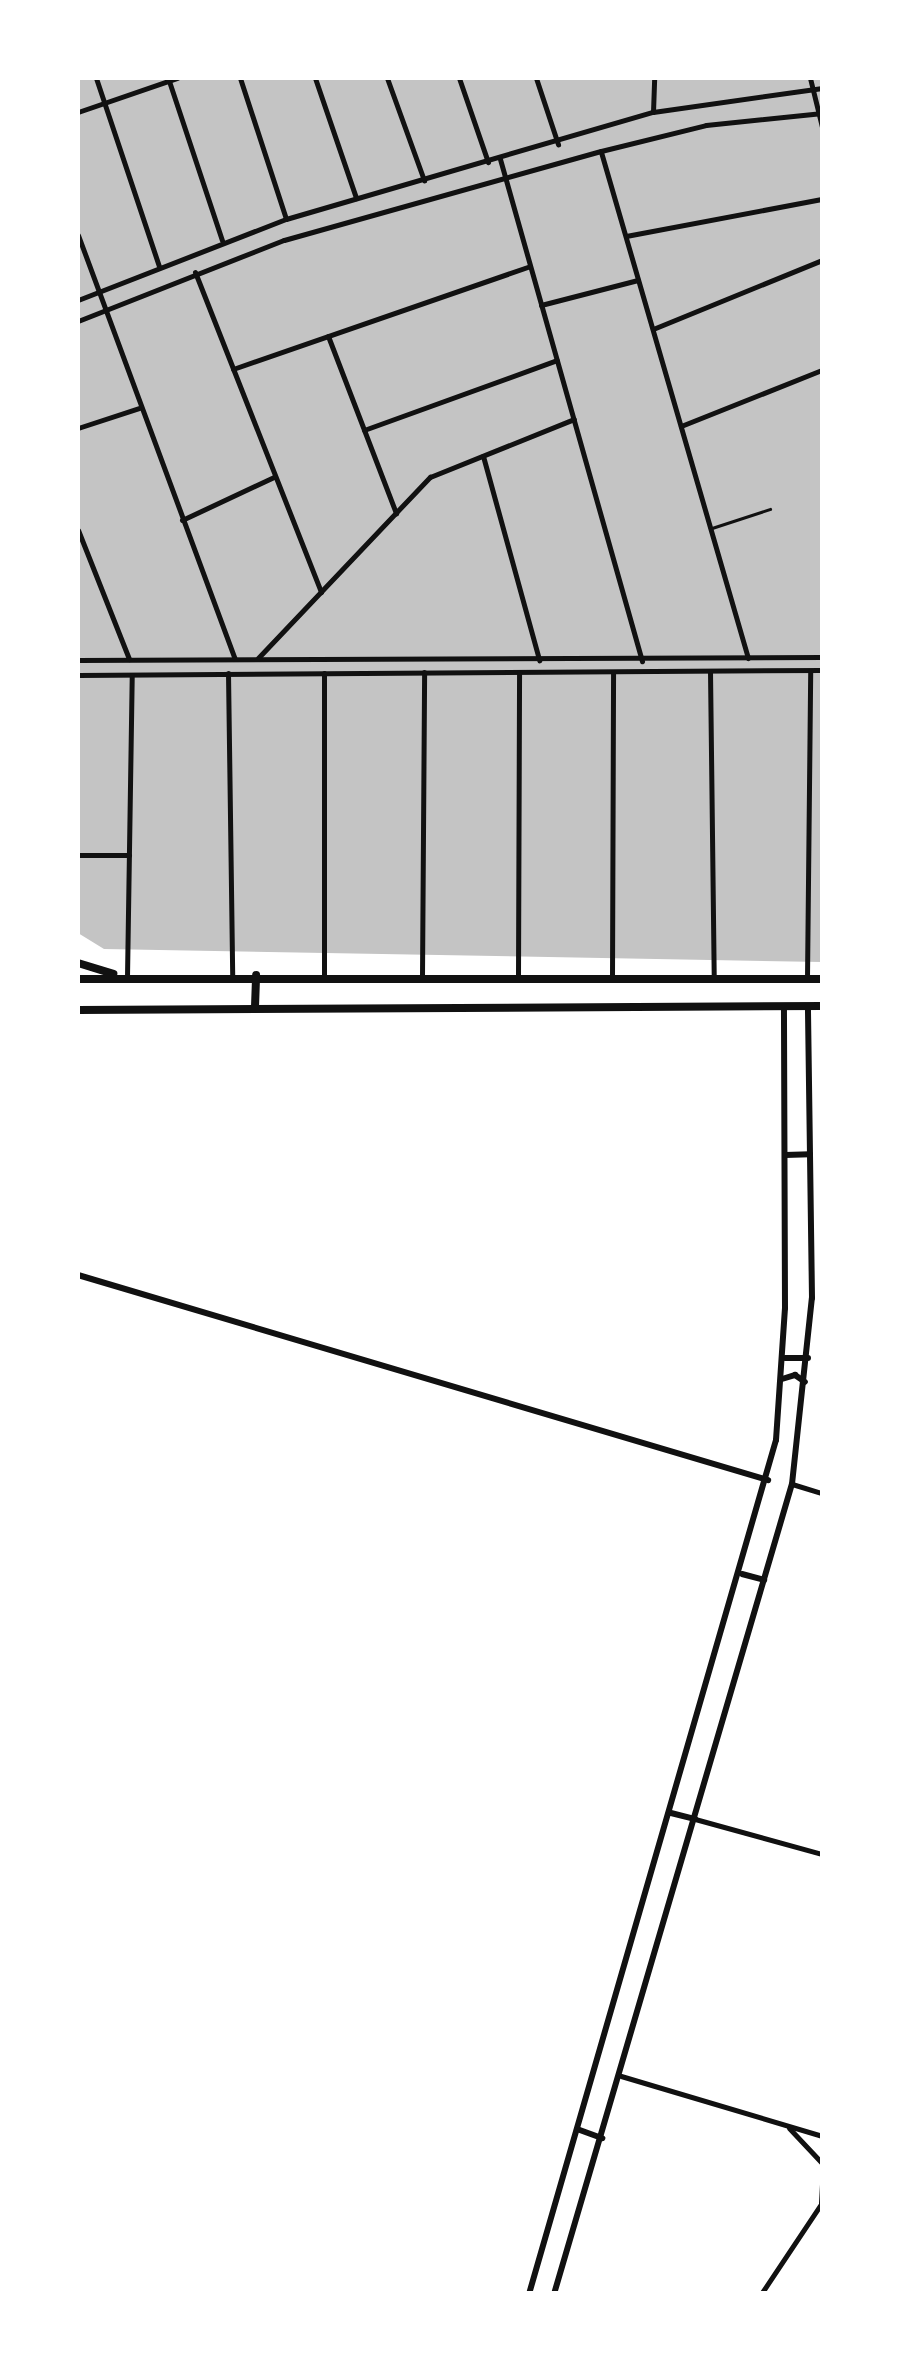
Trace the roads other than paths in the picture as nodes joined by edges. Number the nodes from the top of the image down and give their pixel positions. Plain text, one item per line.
1 (96, 78) edge
2 (172, 78) edge
3 (240, 78) edge
4 (316, 78) edge
5 (387, 78) edge
6 (459, 78) edge
7 (536, 78) edge
8 (654, 78) edge
9 (810, 78) edge
10 (810, 88) junction
11 (822, 88) edge
12 (104, 103) junction
13 (78, 112) edge
14 (654, 112) junction
15 (821, 114) edge
16 (822, 127) edge
17 (558, 144) junction
18 (601, 151) junction
19 (500, 159) junction
20 (488, 162) junction
21 (424, 180) junction
22 (506, 180) junction
23 (356, 198) junction
24 (822, 199) edge
25 (286, 219) junction
26 (78, 235) edge
27 (626, 236) junction
28 (222, 240) junction
29 (822, 260) edge
30 (159, 266) junction
31 (530, 266) junction
32 (195, 272) junction
33 (638, 280) junction
34 (96, 293) junction
35 (78, 300) edge
36 (542, 305) junction
37 (102, 312) junction
38 (78, 321) edge
39 (653, 329) junction
40 (328, 336) junction
41 (557, 360) junction
42 (233, 369) junction
43 (822, 370) edge
44 (139, 408) junction
45 (574, 420) junction
46 (680, 426) junction
47 (78, 428) edge
48 (364, 430) junction
49 (483, 456) junction
50 (276, 477) junction
51 (770, 509) dead end
52 (396, 513) junction
53 (182, 520) junction
54 (710, 528) junction
55 (78, 530) edge
56 (321, 592) junction
57 (461, 657) junction
58 (822, 657) edge
59 (235, 658) junction
60 (258, 658) junction
61 (748, 658) junction
62 (129, 659) junction
63 (192, 659) junction
64 (78, 660) edge
65 (539, 660) junction
66 (642, 660) junction
67 (810, 670) junction
68 (822, 670) edge
69 (710, 671) junction
70 (424, 672) junction
71 (460, 672) junction
72 (519, 672) junction
73 (613, 672) junction
74 (228, 673) junction
75 (324, 673) junction
76 (132, 674) junction
77 (193, 674) junction
78 (78, 675) edge
79 (78, 855) edge
80 (129, 856) junction
81 (78, 963) edge
82 (232, 975) junction
83 (256, 975) junction
84 (324, 975) junction
85 (127, 977) junction
86 (422, 977) junction
87 (518, 978) junction
88 (714, 978) junction
89 (807, 978) junction
90 (822, 978) edge
91 (78, 979) edge
92 (612, 979) junction
93 (808, 1006) junction
94 (822, 1006) edge
95 (784, 1007) junction
96 (255, 1008) junction
97 (78, 1010) edge
98 (810, 1154) junction
99 (784, 1155) junction
100 (78, 1275) edge
101 (784, 1357) junction
102 (808, 1358) junction
103 (782, 1379) junction
104 (806, 1383) junction
105 (768, 1480) junction
106 (792, 1484) junction
107 (822, 1494) edge
108 (742, 1574) junction
109 (764, 1580) junction
110 (671, 1813) junction
111 (695, 1819) junction
112 (822, 1854) edge
113 (621, 2076) junction
114 (786, 2126) junction
115 (578, 2129) junction
116 (822, 2136) edge
117 (602, 2138) junction
118 (822, 2163) edge
119 (822, 2181) edge
120 (822, 2206) edge
121 (529, 2294) edge
122 (554, 2294) edge
123 (761, 2294) edge

1 - 12 street
2 - 12 street
2 - 28 street
3 - 25 street
4 - 23 street
5 - 21 street
6 - 20 street
7 - 17 street
8 - 14 street
9 - 10 street
10 - 11 street
10 - 14 street
10 - 15 street
12 - 13 street
12 - 30 street
14 - 17 street
15 - 16 street
15 - 18 street
17 - 19 street
18 - 22 street
18 - 27 street
19 - 20 street
19 - 22 street
20 - 21 street
21 - 23 street
22 - 31 street
22 - 32 street
23 - 25 street
24 - 27 street
25 - 28 street
26 - 34 street
27 - 33 street
28 - 30 street
29 - 39 street
30 - 34 street
31 - 36 street
31 - 40 street
32 - 37 street
32 - 42 street
33 - 36 street
33 - 39 street
34 - 35 street
34 - 37 street
36 - 41 street
37 - 38 street
37 - 44 street
39 - 46 street
40 - 42 street
40 - 48 street
41 - 45 street
41 - 48 street
42 - 50 street
43 - 46 street
44 - 47 street
44 - 53 street
45 - 49 street
45 - 66 street
46 - 54 street
48 - 52 street
49 - 52 street
49 - 65 street
50 - 53 street
50 - 56 street
51 - 54 lane
52 - 56 street
53 - 59 street
54 - 61 street
55 - 62 street
56 - 60 street
57 - 60 street
57 - 65 street
57 - 71 street
58 - 61 street
59 - 60 street
59 - 63 street
61 - 66 street
62 - 63 street
62 - 64 street
63 - 77 street
65 - 66 street
67 - 68 street
67 - 69 street
67 - 89 street
69 - 73 street
69 - 88 street
70 - 71 street
70 - 75 street
70 - 86 street
71 - 72 street
72 - 73 street
72 - 87 street
73 - 92 street
74 - 75 street
74 - 77 street
74 - 82 street
75 - 84 street
76 - 77 street
76 - 78 street
76 - 80 street
79 - 80 street
80 - 85 street
81 - 85 main road
82 - 83 main road
82 - 85 main road
83 - 84 main road
83 - 96 main road
84 - 86 main road
85 - 91 main road
86 - 87 main road
87 - 92 main road
88 - 89 main road
88 - 92 main road
89 - 90 main road
93 - 94 main road
93 - 95 main road
93 - 98 street
95 - 96 main road
95 - 99 street
96 - 97 main road
98 - 99 street
98 - 102 street
99 - 101 street
100 - 105 street
101 - 102 street
101 - 103 street
102 - 104 street
103 - 104 street
103 - 105 street
104 - 106 street
105 - 108 street
106 - 107 street
106 - 109 street
108 - 109 street
108 - 110 street
109 - 111 street
110 - 111 street
110 - 115 street
111 - 112 street
111 - 113 street
113 - 114 street
113 - 117 street
114 - 116 street
114 - 118 street
115 - 117 street
115 - 121 street
117 - 122 street
119 - 120 street
120 - 123 street

